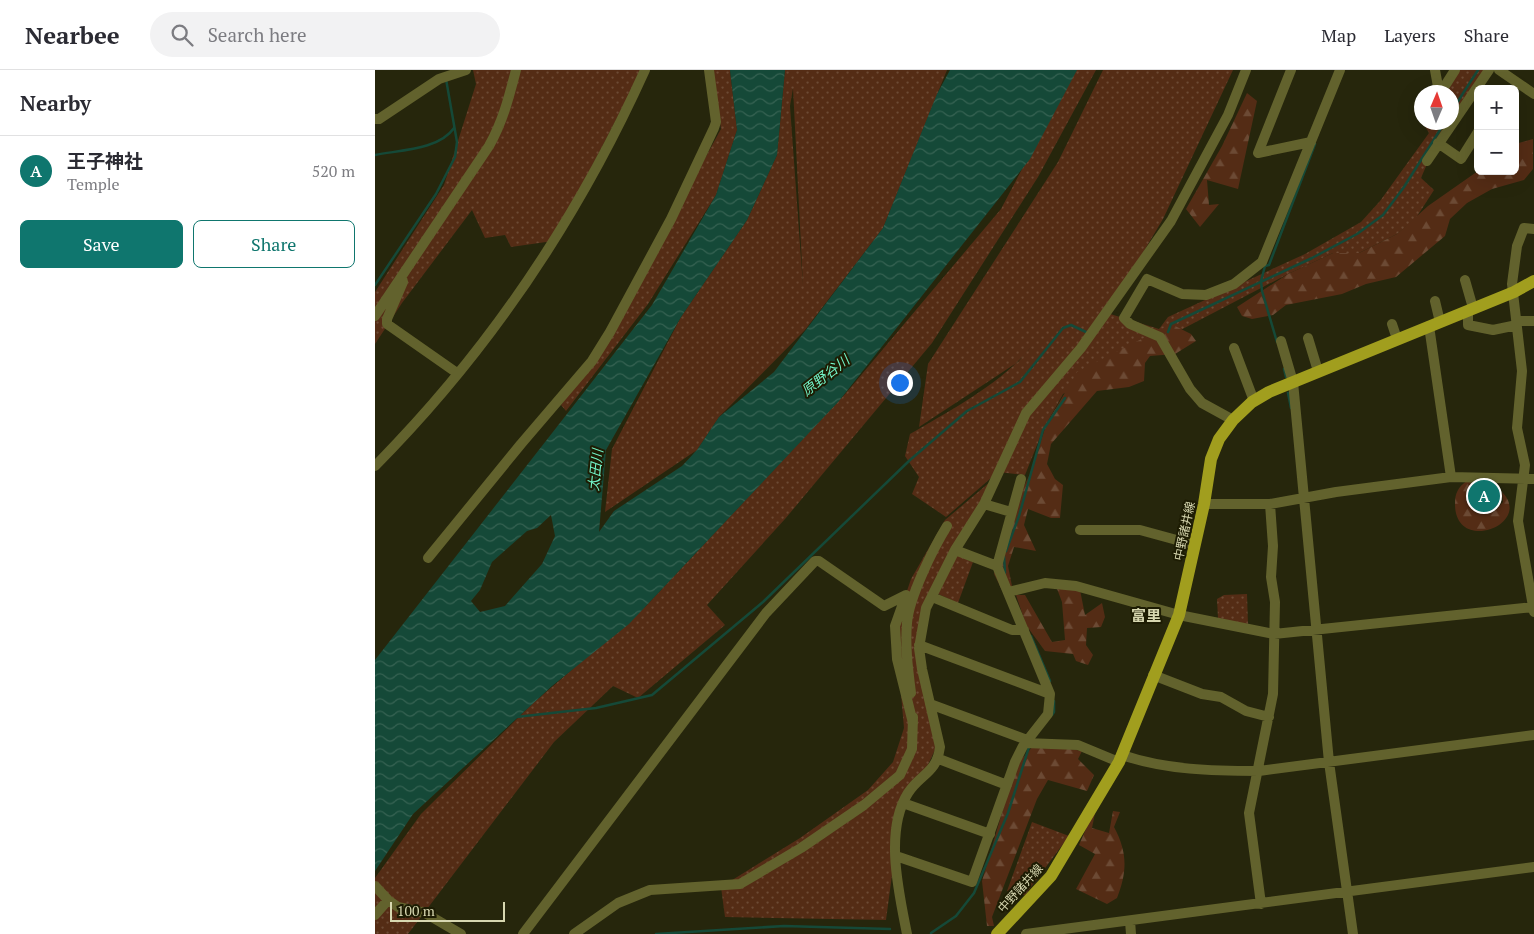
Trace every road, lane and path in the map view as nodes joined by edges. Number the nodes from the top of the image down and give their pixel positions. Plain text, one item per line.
1 (467, 70) edge
2 (515, 70) edge
3 (645, 70) edge
4 (709, 70) edge
5 (1246, 70) edge
6 (1291, 70) edge
7 (1340, 70) edge
8 (1435, 70) edge
9 (1455, 70) edge
10 (1489, 70) edge
11 (1499, 70) edge
12 (449, 72) edge
13 (1510, 79) junction
14 (1438, 85) edge
15 (1445, 85) edge
16 (1506, 85) edge
17 (1534, 94) edge
18 (375, 119) edge
19 (1474, 138) edge
20 (1311, 142) junction
21 (1438, 143) junction
22 (1427, 161) dead end
23 (1534, 229) edge
24 (401, 275) junction
25 (1465, 280) dead end
26 (1534, 281) edge
27 (1514, 292) junction
28 (1435, 301) dead end
29 (1470, 309) junction
30 (375, 316) edge
31 (1534, 321) edge
32 (1517, 323) junction
33 (1392, 324) dead end
34 (1435, 324) junction
35 (1308, 338) dead end
36 (1397, 339) junction
37 (1281, 341) dead end
38 (1234, 348) dead end
39 (1318, 371) junction
40 (457, 374) junction
41 (1293, 382) junction
42 (1255, 401) junction
43 (1233, 420) junction
44 (375, 466) edge
45 (1451, 477) junction
46 (1021, 479) dead end
47 (1534, 479) edge
48 (1523, 481) junction
49 (1303, 497) junction
50 (984, 504) junction
51 (1204, 504) junction
52 (1270, 504) junction
53 (1011, 512) junction
54 (947, 526) dead end
55 (1080, 530) dead end
56 (1195, 545) junction
57 (955, 550) junction
58 (428, 558) dead end
59 (997, 566) junction
60 (1010, 592) junction
61 (931, 597) junction
62 (1534, 609) edge
63 (1179, 615) junction
64 (1023, 630) junction
65 (1317, 631) junction
66 (1274, 634) junction
67 (919, 645) junction
68 (1153, 676) junction
69 (1049, 694) junction
70 (930, 704) junction
71 (1269, 717) junction
72 (913, 723) junction
73 (1534, 735) edge
74 (1026, 742) junction
75 (1121, 758) junction
76 (939, 759) junction
77 (1329, 762) junction
78 (1259, 771) junction
79 (1007, 785) junction
80 (903, 803) junction
81 (990, 834) junction
82 (895, 856) junction
83 (1534, 867) edge
84 (375, 886) edge
85 (1348, 892) junction
86 (388, 900) junction
87 (1261, 904) junction
88 (375, 915) edge
89 (1130, 921) junction
90 (461, 934) edge
91 (523, 934) edge
92 (573, 934) edge
93 (907, 934) edge
94 (997, 934) edge
95 (1026, 934) edge
96 (1131, 934) edge
97 (1353, 934) edge

1 - 12 street
2 - 24 street
3 - 40 street
4 - 58 street
5 - 50 street
6 - 20 street
7 - 20 street
8 - 14 street
9 - 15 street
10 - 21 street
11 - 13 street
12 - 18 street
13 - 16 street
13 - 17 street
19 - 21 street
20 - 43 street
21 - 22 street
23 - 27 street
24 - 30 street
24 - 40 street
25 - 29 street
26 - 27 main road, 中野諸井線
27 - 29 main road, 中野諸井線
27 - 32 street
28 - 34 street
29 - 32 street
29 - 34 main road, 中野諸井線
31 - 32 street
32 - 48 street
33 - 36 street
34 - 36 main road, 中野諸井線
34 - 45 street
35 - 39 street
36 - 39 main road, 中野諸井線
37 - 41 street
38 - 42 street
39 - 41 main road, 中野諸井線
40 - 44 street
41 - 42 main road, 中野諸井線
41 - 49 street
42 - 43 main road, 中野諸井線
43 - 51 main road, 中野諸井線
45 - 48 street
45 - 49 street
46 - 53 street
47 - 48 street
48 - 62 street
49 - 52 street
49 - 65 street
50 - 53 street
50 - 57 street
51 - 52 street
51 - 56 main road, 中野諸井線
52 - 66 street
53 - 59 street
54 - 72 street
55 - 56 street
56 - 63 main road, 中野諸井線
57 - 59 street
57 - 61 street
59 - 60 street
60 - 63 street
60 - 64 street
61 - 64 street
61 - 67 street
62 - 65 street
63 - 66 street
63 - 68 main road, 中野諸井線
64 - 69 street
65 - 66 street
65 - 77 street
66 - 71 street
67 - 69 street
67 - 70 street
68 - 71 street
68 - 75 main road, 中野諸井線
69 - 74 street
70 - 74 street
70 - 76 street
71 - 78 street
72 - 91 street
72 - 92 street
73 - 77 street
74 - 75 street
74 - 79 street
75 - 78 street
75 - 94 main road, 中野諸井線
76 - 79 street
76 - 80 street
77 - 78 street
77 - 85 street
78 - 87 street
79 - 81 street
80 - 81 street
80 - 82 street
81 - 82 street
82 - 93 street
83 - 85 street
84 - 86 street
85 - 87 street
85 - 97 street
86 - 88 street
86 - 90 street
87 - 89 street
89 - 95 street
89 - 96 street

